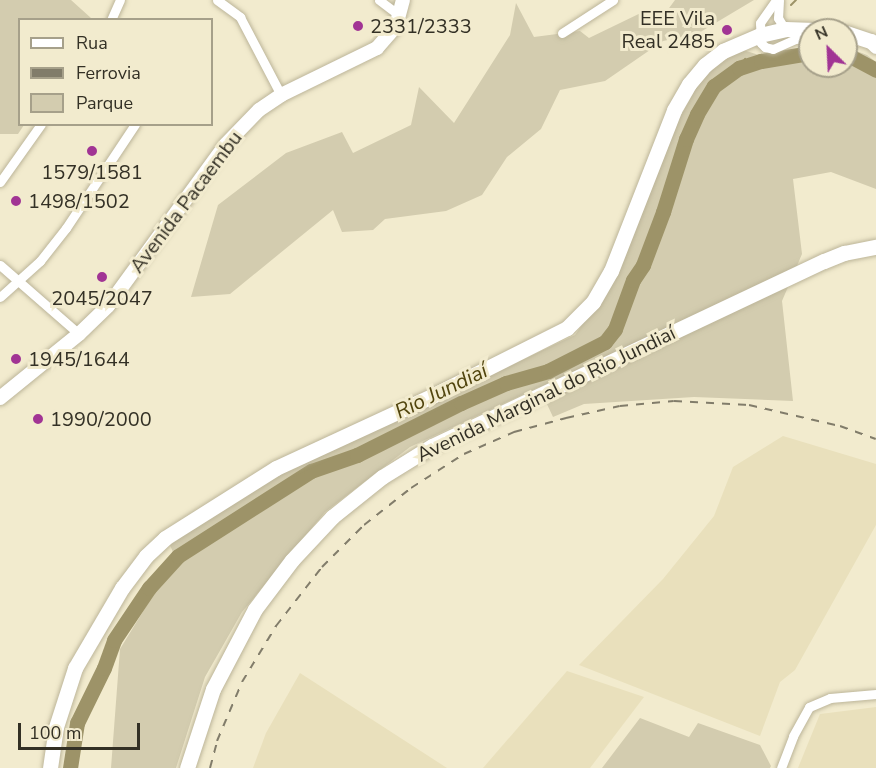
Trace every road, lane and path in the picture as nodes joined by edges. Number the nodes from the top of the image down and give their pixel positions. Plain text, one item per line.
1 (120, 0) edge
2 (217, 0) edge
3 (379, 0) edge
4 (403, 0) edge
5 (613, 0) edge
6 (777, 0) edge
7 (400, 16) junction
8 (112, 18) edge
9 (782, 24) junction
10 (798, 27) edge
11 (761, 28) junction
12 (562, 33) dead end
13 (858, 37) edge
14 (798, 39) edge
15 (858, 42) edge
16 (876, 46) edge
17 (876, 54) edge
18 (281, 95) junction
19 (40, 126) edge
20 (134, 126) edge
21 (0, 182) edge
22 (876, 247) edge
23 (0, 265) edge
24 (19, 281) junction
25 (0, 297) edge
26 (79, 334) junction
27 (0, 398) edge
28 (876, 694) edge
29 (50, 768) edge
30 (187, 768) edge
31 (781, 768) edge

1 - 8 street
2 - 18 street
3 - 7 street
4 - 7 main road, Avenida Pacaembu
5 - 12 street
6 - 9 street
6 - 11 street
7 - 18 main road, Avenida Pacaembu
9 - 10 main road
9 - 11 main road
11 - 14 street
11 - 29 main road
13 - 16 main road
15 - 17 street
18 - 26 main road, Avenida Pacaembu
19 - 21 street
20 - 24 street
22 - 30 main road, Avenida Marginal do Rio Jundiaí
23 - 24 street
24 - 25 street
24 - 26 street
26 - 27 main road, Avenida Pacaembu
28 - 31 street

